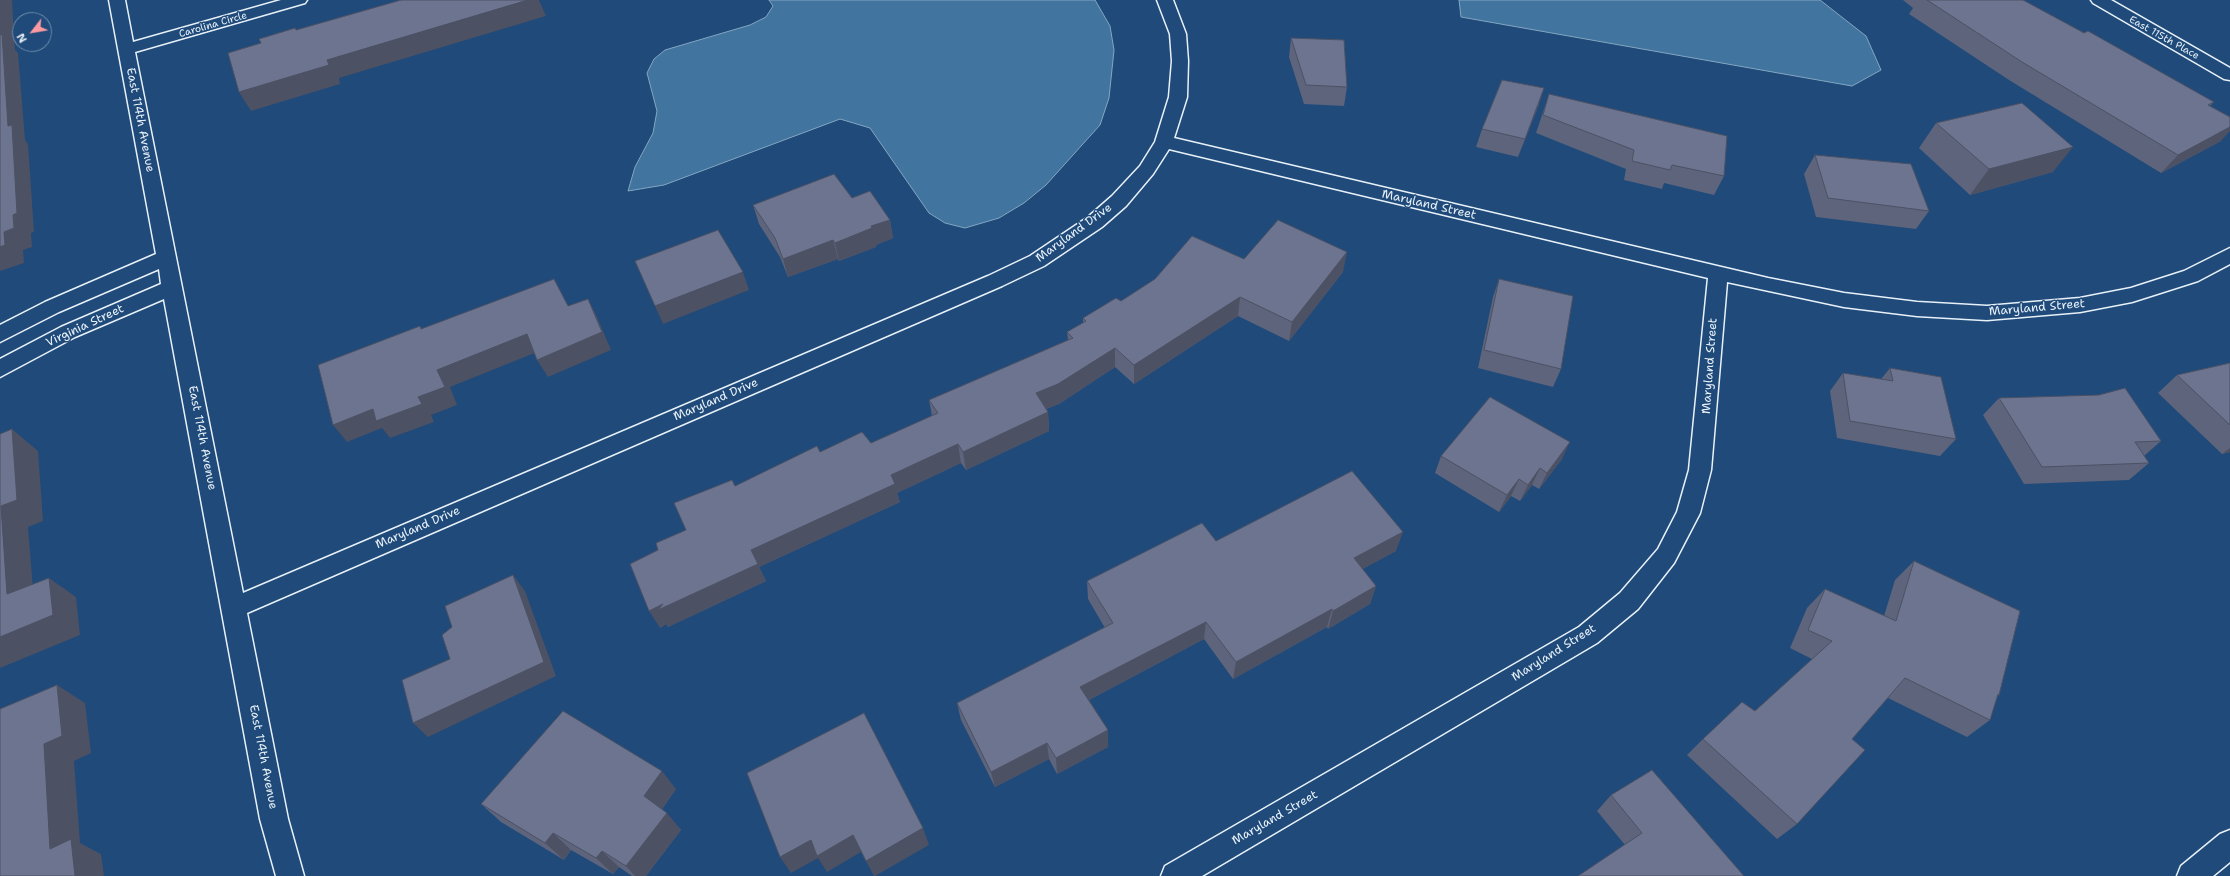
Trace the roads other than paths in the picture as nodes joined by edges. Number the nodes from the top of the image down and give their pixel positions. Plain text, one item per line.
1 (117, 0) edge
2 (299, 0) edge
3 (1165, 0) edge
4 (2099, 0) edge
5 (126, 49) junction
6 (2230, 75) edge
7 (1164, 142) junction
8 (2230, 255) edge
9 (166, 258) junction
10 (1718, 274) junction
11 (173, 287) junction
12 (0, 334) edge
13 (0, 369) edge
14 (233, 608) junction
15 (2230, 844) edge
16 (290, 876) edge
17 (1175, 876) edge
18 (2191, 876) edge

1 - 5 street, East 114th Avenue
2 - 5 street, Carolina Circle
3 - 7 street
4 - 6 street, East 115th Place
5 - 9 street, East 114th Avenue
7 - 10 street, Maryland Street
7 - 14 street, Maryland Drive
8 - 10 street, Maryland Street
9 - 11 street, East 114th Avenue
9 - 12 street
10 - 17 street, Maryland Street
11 - 13 street, Virginia Street
11 - 14 street, East 114th Avenue
14 - 16 street, East 114th Avenue
15 - 18 street

